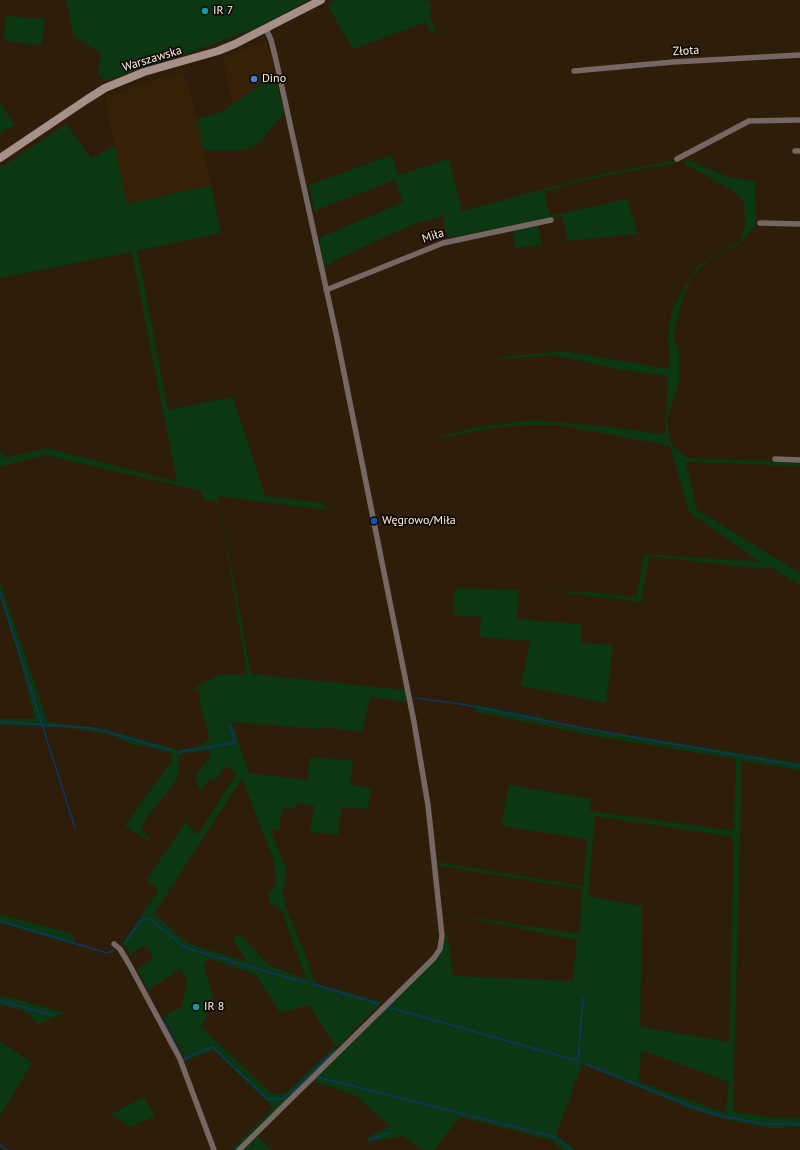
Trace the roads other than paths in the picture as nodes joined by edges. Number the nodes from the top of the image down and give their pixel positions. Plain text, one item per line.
1 (321, 0) edge
2 (266, 28) junction
3 (800, 55) edge
4 (574, 71) dead end
5 (800, 120) edge
6 (0, 158) edge
7 (677, 159) dead end
8 (551, 220) dead end
9 (760, 223) dead end
10 (800, 224) edge
11 (326, 290) junction
12 (775, 459) dead end
13 (800, 460) edge
14 (114, 944) dead end
15 (214, 1150) edge
16 (239, 1150) edge

1 - 2 main road, Warszawska
2 - 6 main road, Warszawska
2 - 11 street
3 - 4 street, Złota
5 - 7 street
8 - 11 street, Miła
9 - 10 street
11 - 16 street
12 - 13 street
14 - 15 street

